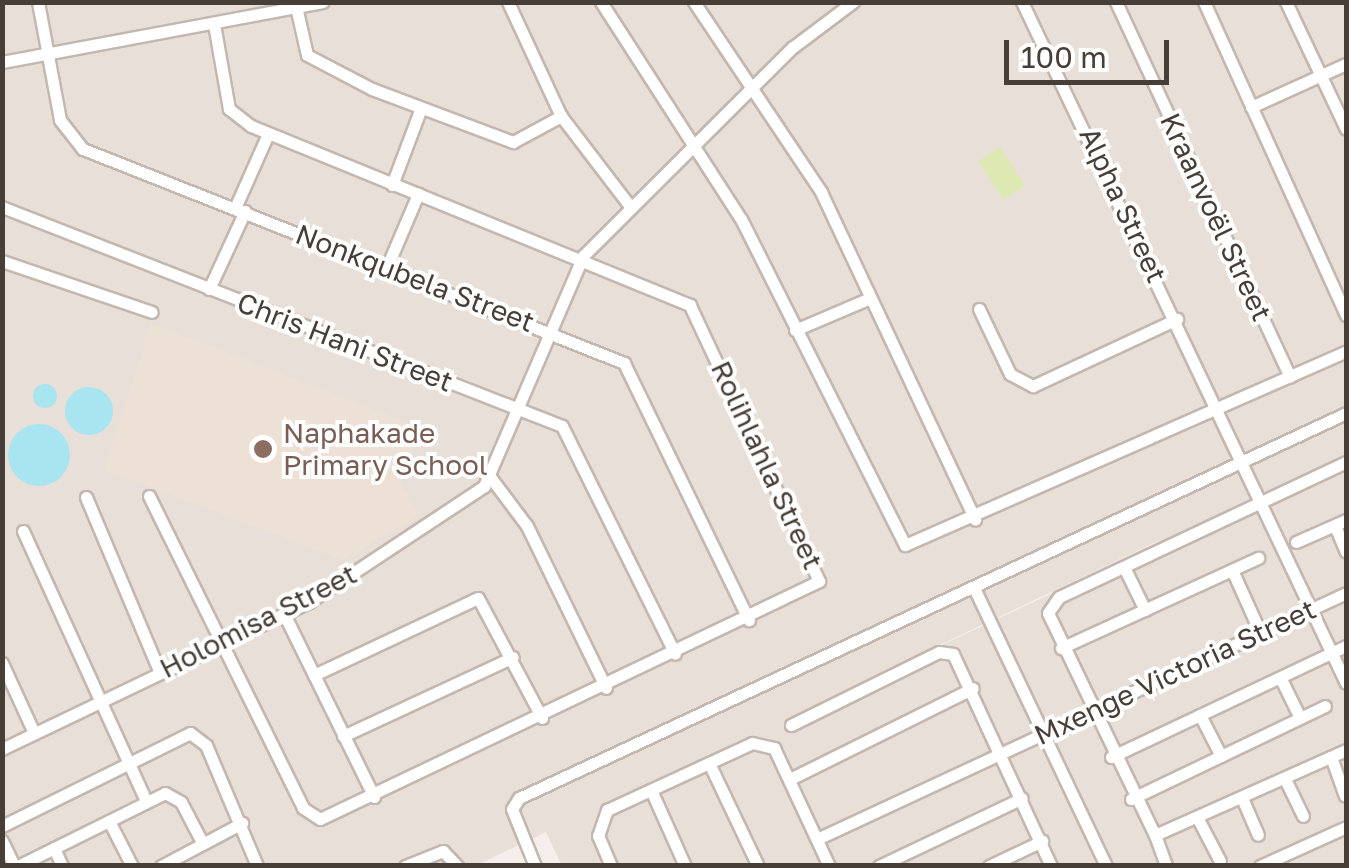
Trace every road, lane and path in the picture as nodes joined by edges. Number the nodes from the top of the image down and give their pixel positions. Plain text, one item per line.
1 (38, 2) edge
2 (322, 2) edge
3 (508, 2) edge
4 (601, 2) edge
5 (694, 2) edge
6 (853, 2) edge
7 (1022, 2) edge
8 (1116, 2) edge
9 (1204, 2) edge
10 (1286, 2) edge
11 (296, 7) edge
12 (214, 24) junction
13 (49, 49) junction
14 (2, 62) edge
15 (1346, 64) edge
16 (1321, 74) junction
17 (750, 88) junction
18 (1250, 107) junction
19 (422, 108) junction
20 (561, 116) junction
21 (1346, 129) edge
22 (268, 134) junction
23 (690, 144) junction
24 (392, 185) junction
25 (418, 194) junction
26 (629, 205) junction
27 (2, 207) edge
28 (240, 209) junction
29 (583, 256) junction
30 (2, 261) edge
31 (386, 269) junction
32 (209, 289) junction
33 (870, 298) junction
34 (979, 308) dead end
35 (152, 312) dead end
36 (1346, 315) edge
37 (1177, 319) junction
38 (795, 330) junction
39 (551, 331) junction
40 (1346, 351) edge
41 (1290, 378) junction
42 (520, 410) junction
43 (1220, 410) junction
44 (1346, 413) edge
45 (1244, 460) junction
46 (1346, 462) edge
47 (491, 478) junction
48 (149, 496) dead end
49 (86, 497) dead end
50 (1264, 501) junction
51 (976, 520) junction
52 (1341, 523) edge
53 (22, 531) dead end
54 (1296, 542) dead end
55 (1346, 552) edge
56 (1258, 558) dead end
57 (1124, 567) junction
58 (1232, 570) junction
59 (975, 590) junction
60 (1346, 593) edge
61 (1146, 610) junction
62 (1311, 610) junction
63 (284, 614) junction
64 (748, 620) junction
65 (1260, 632) junction
66 (221, 644) junction
67 (1346, 646) edge
68 (1062, 648) junction
69 (1332, 652) junction
70 (675, 654) junction
71 (513, 657) junction
72 (2, 663) edge
73 (159, 671) junction
74 (314, 675) junction
75 (1281, 679) junction
76 (1346, 683) edge
77 (606, 688) junction
78 (973, 688) junction
79 (97, 702) junction
80 (1325, 706) dead end
81 (1090, 712) junction
82 (1200, 714) junction
83 (542, 718) junction
84 (1300, 718) junction
85 (792, 725) dead end
86 (34, 733) junction
87 (1044, 733) junction
88 (344, 736) junction
89 (2, 749) edge
90 (1346, 750) edge
91 (1004, 751) junction
92 (1220, 756) junction
93 (1112, 757) junction
94 (1331, 757) junction
95 (126, 762) junction
96 (709, 763) junction
97 (1285, 778) junction
98 (790, 779) junction
99 (650, 790) junction
100 (1345, 796) edge
101 (374, 797) junction
102 (1022, 798) junction
103 (1242, 798) junction
104 (1131, 799) junction
105 (146, 801) junction
106 (1303, 816) dead end
107 (1198, 819) junction
108 (109, 821) junction
109 (242, 823) junction
110 (2, 826) edge
111 (1346, 827) edge
112 (1155, 834) junction
113 (1258, 834) dead end
114 (817, 839) junction
115 (2, 841) edge
116 (1042, 842) junction
117 (203, 844) junction
118 (54, 848) junction
119 (1220, 861) dead end
120 (16, 866) edge
121 (62, 866) edge
122 (132, 866) edge
123 (161, 866) edge
124 (257, 866) edge
125 (406, 866) edge
126 (456, 866) edge
127 (535, 866) edge
128 (612, 866) edge
129 (685, 866) edge
130 (758, 866) edge
131 (828, 866) edge
132 (879, 866) edge
133 (989, 866) edge
134 (1051, 866) edge
135 (1106, 866) edge
136 (1166, 866) edge
137 (1260, 866) edge

1 - 13 street, Nonkqubela Street
2 - 11 street
3 - 20 street
4 - 23 street
5 - 17 street
6 - 17 street
7 - 37 street, Alpha Street
8 - 41 street, Kraanvoël Street
9 - 18 street
10 - 16 street
11 - 12 street
11 - 19 street
12 - 13 street
12 - 22 street, Rolihlahla Street
13 - 14 street
13 - 28 street, Nonkqubela Street
15 - 16 street
16 - 18 street
16 - 21 street
17 - 23 street
17 - 33 street
18 - 36 street
19 - 20 street
19 - 24 street
20 - 26 street
22 - 24 street, Rolihlahla Street
22 - 28 street
23 - 26 street
23 - 38 street
24 - 25 street, Rolihlahla Street
25 - 29 street, Rolihlahla Street
25 - 31 street
26 - 29 street
27 - 32 street, Chris Hani Street
28 - 31 street, Nonkqubela Street
28 - 32 street
29 - 39 street
29 - 64 street, Rolihlahla Street
30 - 35 street
31 - 39 street, Nonkqubela Street
32 - 42 street, Chris Hani Street
33 - 38 street
33 - 51 street
34 - 37 street
37 - 43 street, Alpha Street
38 - 51 street
39 - 42 street
39 - 64 street, Nonkqubela Street
40 - 41 street
41 - 43 street
42 - 47 street
42 - 70 street, Chris Hani Street
43 - 45 street, Alpha Street
43 - 51 street
44 - 45 street
45 - 50 street, Alpha Street
45 - 59 street
46 - 50 street
47 - 63 street, Holomisa Street
47 - 77 street
48 - 66 street, Rolihlahla Street
49 - 73 street
50 - 57 street
50 - 62 street, Alpha Street
52 - 54 street
52 - 55 street
53 - 79 street
56 - 58 street
57 - 61 street
57 - 68 street
58 - 61 street
58 - 65 street
59 - 87 street
59 - 127 street
60 - 62 street, Mxenge Victoria Street
61 - 68 street
62 - 65 street, Mxenge Victoria Street
62 - 69 street, Alpha Street
63 - 66 street, Holomisa Street
63 - 74 street
64 - 70 street, Rolihlahla Street
65 - 81 street, Mxenge Victoria Street
66 - 73 street, Holomisa Street
66 - 101 street, Rolihlahla Street
67 - 69 street
68 - 81 street
69 - 75 street
69 - 76 street, Alpha Street
70 - 77 street, Rolihlahla Street
71 - 74 street
71 - 83 street
71 - 88 street
72 - 86 street
73 - 79 street, Holomisa Street
74 - 88 street
75 - 82 street
75 - 84 street
77 - 83 street, Rolihlahla Street
78 - 85 street
78 - 91 street
78 - 98 street
79 - 86 street, Holomisa Street
79 - 95 street
80 - 84 street
81 - 87 street, Mxenge Victoria Street
81 - 93 street
82 - 92 street
82 - 93 street
83 - 101 street, Rolihlahla Street
84 - 92 street
86 - 89 street, Holomisa Street
87 - 91 street, Mxenge Victoria Street
87 - 135 street
88 - 101 street
90 - 94 street
91 - 102 street
91 - 114 street, Mxenge Victoria Street
92 - 104 street
93 - 104 street
94 - 97 street
94 - 100 street
95 - 105 street
95 - 109 street
95 - 110 street
96 - 98 street
96 - 99 street
96 - 130 street
97 - 103 street
97 - 106 street
98 - 114 street
99 - 128 street
99 - 129 street
102 - 116 street
102 - 132 street
103 - 107 street
103 - 113 street
104 - 112 street
105 - 108 street
105 - 117 street
107 - 112 street
107 - 119 street
108 - 118 street
108 - 122 street
109 - 117 street
109 - 124 street
111 - 137 street
112 - 136 street
114 - 131 street
115 - 120 street
116 - 133 street
116 - 134 street
117 - 123 street
118 - 120 street
118 - 121 street
125 - 126 street

